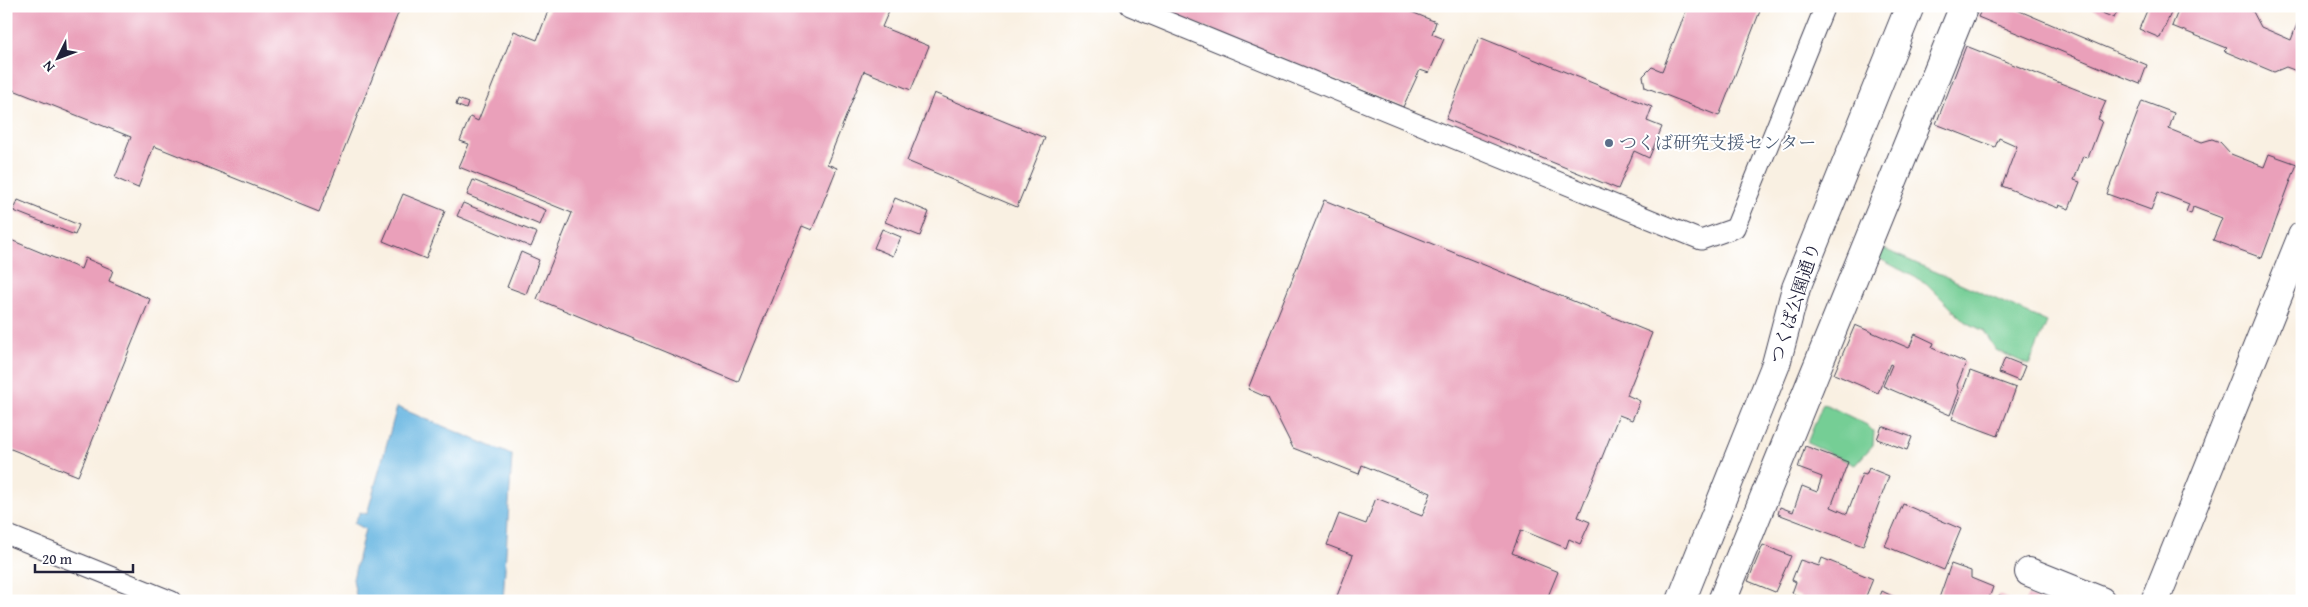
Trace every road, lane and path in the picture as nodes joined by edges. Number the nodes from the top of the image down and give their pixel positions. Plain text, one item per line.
1 (1130, 6) edge
2 (1825, 6) edge
3 (1910, 6) edge
4 (1964, 6) edge
5 (2302, 236) edge
6 (6, 534) edge
7 (2029, 572) dead end
8 (172, 601) edge
9 (1682, 601) edge
10 (1722, 601) edge
11 (2101, 601) edge
12 (2155, 601) edge

1 - 2 lane
3 - 9 street, つくば公園通り
4 - 10 street
5 - 12 street
6 - 8 lane
7 - 11 street

